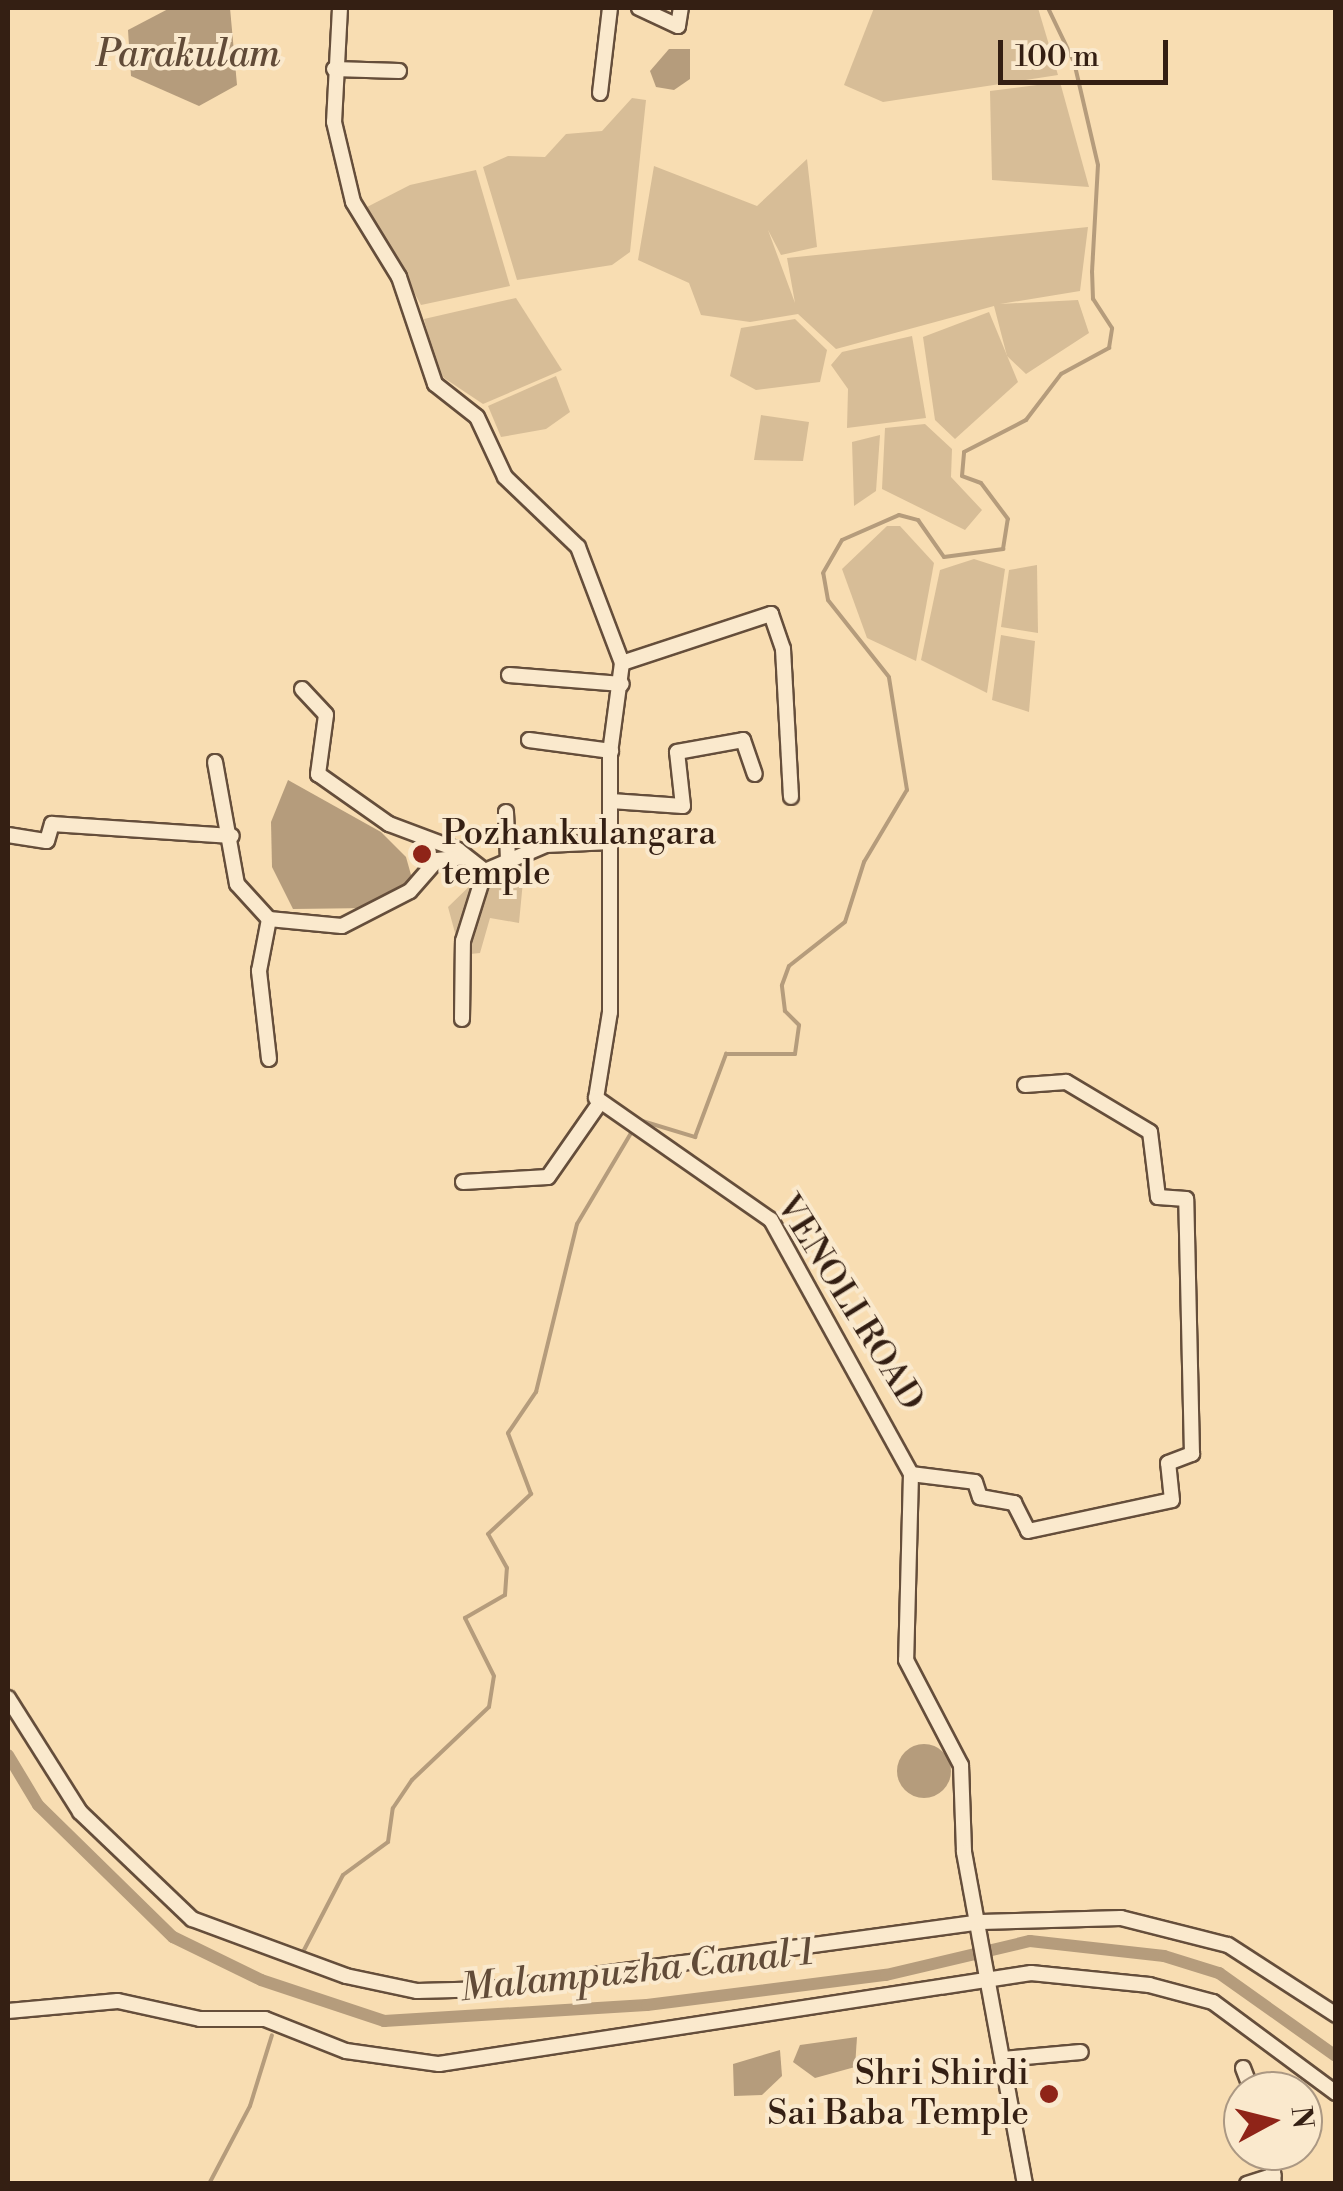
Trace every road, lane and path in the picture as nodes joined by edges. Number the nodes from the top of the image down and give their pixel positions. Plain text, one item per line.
1 (340, 8) edge
2 (610, 8) edge
3 (640, 8) edge
4 (681, 8) edge
5 (334, 69) junction
6 (399, 71) dead end
7 (600, 93) dead end
8 (622, 662) junction
9 (509, 674) dead end
10 (622, 684) junction
11 (302, 689) dead end
12 (529, 740) dead end
13 (610, 751) junction
14 (214, 762) dead end
15 (754, 774) dead end
16 (791, 796) dead end
17 (610, 801) junction
18 (506, 812) dead end
19 (8, 835) edge
20 (232, 836) junction
21 (611, 842) junction
22 (440, 844) junction
23 (464, 857) junction
24 (437, 860) junction
25 (508, 860) junction
26 (485, 872) junction
27 (269, 919) junction
28 (462, 1019) dead end
29 (269, 1059) dead end
30 (1025, 1085) dead end
31 (598, 1104) junction
32 (462, 1182) dead end
33 (911, 1474) junction
34 (8, 1698) edge
35 (982, 1926) junction
36 (989, 1973) junction
37 (8, 2011) edge
38 (1336, 2015) edge
39 (1081, 2052) dead end
40 (1003, 2059) junction
41 (1243, 2068) dead end
42 (1244, 2071) edge
43 (1336, 2092) edge
44 (1274, 2179) edge
45 (1025, 2184) edge
46 (1248, 2184) edge

1 - 5 street
2 - 7 street
3 - 4 street
5 - 6 street
5 - 8 street
8 - 10 street
8 - 16 street
9 - 10 street
10 - 13 street
11 - 22 street
12 - 13 street
13 - 17 street
14 - 20 street
15 - 17 street
17 - 21 street
18 - 25 street
19 - 20 street
20 - 27 street
21 - 25 street
21 - 31 street
22 - 23 street
22 - 24 street
23 - 24 street
23 - 26 street
24 - 27 street
25 - 26 street
26 - 28 street
27 - 29 street
30 - 33 street
31 - 32 street
31 - 33 street, VENOLI ROAD
33 - 35 street
34 - 35 street
35 - 36 street
35 - 38 street
36 - 37 street
36 - 40 street
36 - 43 street
39 - 40 street
40 - 45 street
41 - 42 street
44 - 46 street

